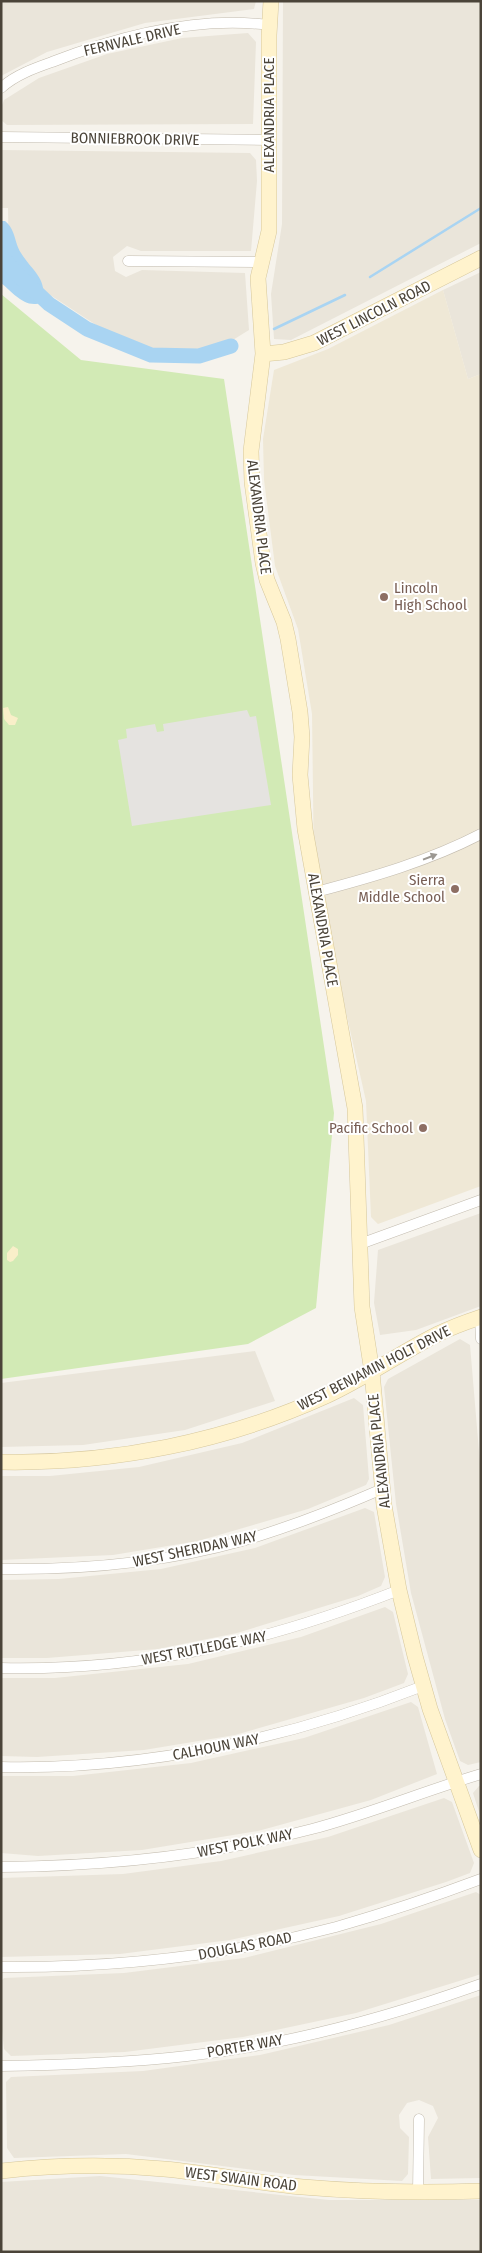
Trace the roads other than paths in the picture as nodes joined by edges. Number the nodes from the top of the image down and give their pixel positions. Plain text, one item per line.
1 (271, 1) edge
2 (270, 25) junction
3 (1, 88) edge
4 (1, 137) edge
5 (269, 140) junction
6 (481, 258) edge
7 (128, 261) dead end
8 (262, 262) junction
9 (263, 354) junction
10 (481, 834) edge
11 (316, 892) junction
12 (481, 1200) edge
13 (360, 1244) junction
14 (480, 1317) edge
15 (481, 1339) edge
16 (372, 1372) junction
17 (1, 1462) edge
18 (382, 1490) junction
19 (1, 1570) edge
20 (399, 1590) junction
21 (1, 1668) edge
22 (423, 1686) junction
23 (1, 1767) edge
24 (481, 1774) edge
25 (456, 1782) junction
26 (481, 1850) edge
27 (1, 1867) edge
28 (481, 1879) edge
29 (1, 1967) edge
30 (481, 1984) edge
31 (1, 2066) edge
32 (419, 2119) dead end
33 (1, 2171) edge
34 (481, 2191) edge
35 (418, 2192) junction

1 - 2 street, ALEXANDRIA PLACE
2 - 3 street, FERNVALE DRIVE
2 - 5 street, ALEXANDRIA PLACE
4 - 5 street, BONNIEBROOK DRIVE
5 - 8 street, ALEXANDRIA PLACE
6 - 9 street, WEST LINCOLN ROAD
7 - 8 street
8 - 9 street, ALEXANDRIA PLACE
9 - 11 street, ALEXANDRIA PLACE
11 -> 10 street
11 - 13 street, ALEXANDRIA PLACE
12 - 13 street
13 - 16 street, ALEXANDRIA PLACE
14 - 15 street
14 - 16 street, WEST BENJAMIN HOLT DRIVE
16 - 17 street, WEST BENJAMIN HOLT DRIVE
16 - 18 street, ALEXANDRIA PLACE
18 - 19 street, WEST SHERIDAN WAY
18 - 20 street, ALEXANDRIA PLACE
20 - 21 street, WEST RUTLEDGE WAY
20 - 22 street, ALEXANDRIA PLACE
22 - 23 street, CALHOUN WAY
22 - 25 street, ALEXANDRIA PLACE
24 - 25 street, WEST POLK WAY
25 - 26 street, ALEXANDRIA PLACE
25 - 27 street, WEST POLK WAY
28 - 29 street, DOUGLAS ROAD
30 - 31 street, PORTER WAY
32 - 35 street
33 - 35 street, WEST SWAIN ROAD
34 - 35 street, WEST SWAIN ROAD

